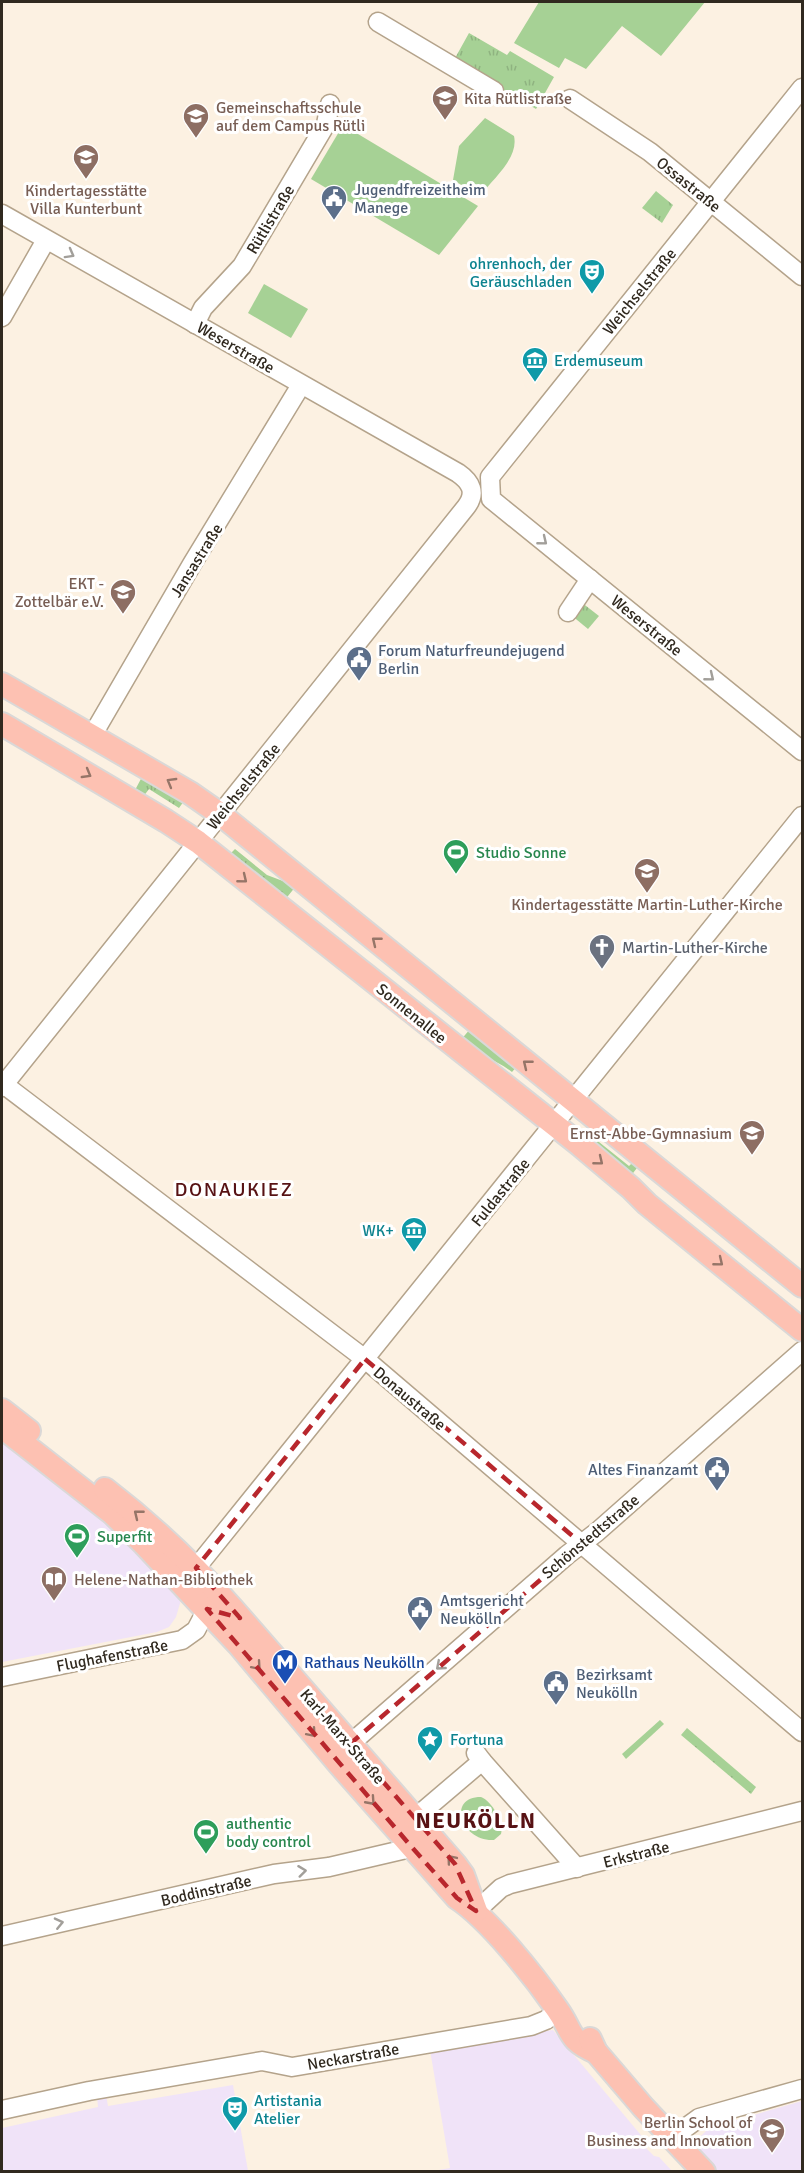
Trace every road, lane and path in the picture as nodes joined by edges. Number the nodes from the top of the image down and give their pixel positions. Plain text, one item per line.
1 (378, 22) dead end
2 (802, 88) edge
3 (494, 92) dead end
4 (570, 99) dead end
5 (330, 104) dead end
6 (711, 201) junction
7 (2, 214) edge
8 (46, 240) junction
9 (802, 276) edge
10 (2, 317) edge
11 (195, 324) junction
12 (302, 385) junction
13 (469, 481) joint
14 (491, 499) joint
15 (590, 579) junction
16 (568, 612) dead end
17 (2, 684) edge
18 (2, 724) edge
19 (92, 736) junction
20 (802, 751) edge
21 (219, 814) junction
22 (802, 816) edge
23 (198, 842) junction
24 (2, 1085) edge
25 (573, 1100) junction
26 (553, 1125) junction
27 (802, 1286) edge
28 (802, 1330) edge
29 (802, 1351) edge
30 (365, 1359) junction
31 (2, 1410) edge
32 (2, 1427) edge
33 (582, 1544) junction
34 (196, 1568) junction
35 (207, 1609) junction
36 (239, 1617) junction
37 (2, 1677) edge
38 (802, 1732) edge
39 (350, 1744) junction
40 (802, 1811) edge
41 (415, 1818) junction
42 (410, 1845) junction
43 (577, 1868) junction
44 (476, 1911) junction
45 (2, 1936) edge
46 (559, 2010) junction
47 (802, 2089) edge
48 (2, 2110) edge
49 (670, 2139) junction
50 (684, 2172) edge
51 (704, 2172) edge

1 - 3 street
2 - 6 street, Weichselstraße
4 - 6 street, Ossastraße
5 - 11 street, Rütlistraße
6 - 9 street, Ossastraße
6 - 14 street, Weichselstraße
7 - 8 street, Weserstraße
8 - 10 street
8 -> 11 street, Weserstraße
11 - 12 street, Weserstraße
12 - 13 street, Weserstraße
12 - 19 street, Jansastraße
13 - 21 street, Weichselstraße
14 -> 15 street, Weserstraße
15 - 16 street
15 -> 20 street, Weserstraße
17 - 19 main road, Sonnenallee
18 -> 23 main road, Sonnenallee
21 -> 19 main road, Sonnenallee
21 - 23 street, Weichselstraße
25 -> 21 main road, Sonnenallee
22 - 25 street, Fuldastraße
23 - 24 street, Weichselstraße
23 -> 26 main road, Sonnenallee
24 - 30 street, Donaustraße
25 - 26 street, Fuldastraße
25 - 27 main road, Sonnenallee
26 -> 28 main road, Sonnenallee
26 - 30 street, Fuldastraße
29 - 33 street, Schönstedtstraße
30 - 33 street, Donaustraße
30 - 34 street, Fuldastraße
34 -> 31 main road, Karl-Marx-Straße
32 - 35 main road, Karl-Marx-Straße
33 - 38 street, Donaustraße
33 -> 39 street, Schönstedtstraße
34 - 35 main road
34 - 36 main road, Karl-Marx-Straße
35 - 36 main road
35 - 37 street, Flughafenstraße
35 -> 42 main road, Karl-Marx-Straße
36 - 39 main road, Karl-Marx-Straße
39 - 41 main road, Karl-Marx-Straße
40 - 43 street, Erkstraße
41 - 43 street
44 -> 41 main road, Karl-Marx-Straße
42 - 44 main road, Karl-Marx-Straße
45 -> 42 street, Boddinstraße
43 - 44 street, Erkstraße
44 - 46 main road, Karl-Marx-Straße
46 - 48 street, Neckarstraße
46 - 49 main road, Karl-Marx-Straße
47 - 49 street
49 - 50 main road, Karl-Marx-Straße
49 - 51 main road, Karl-Marx-Straße

